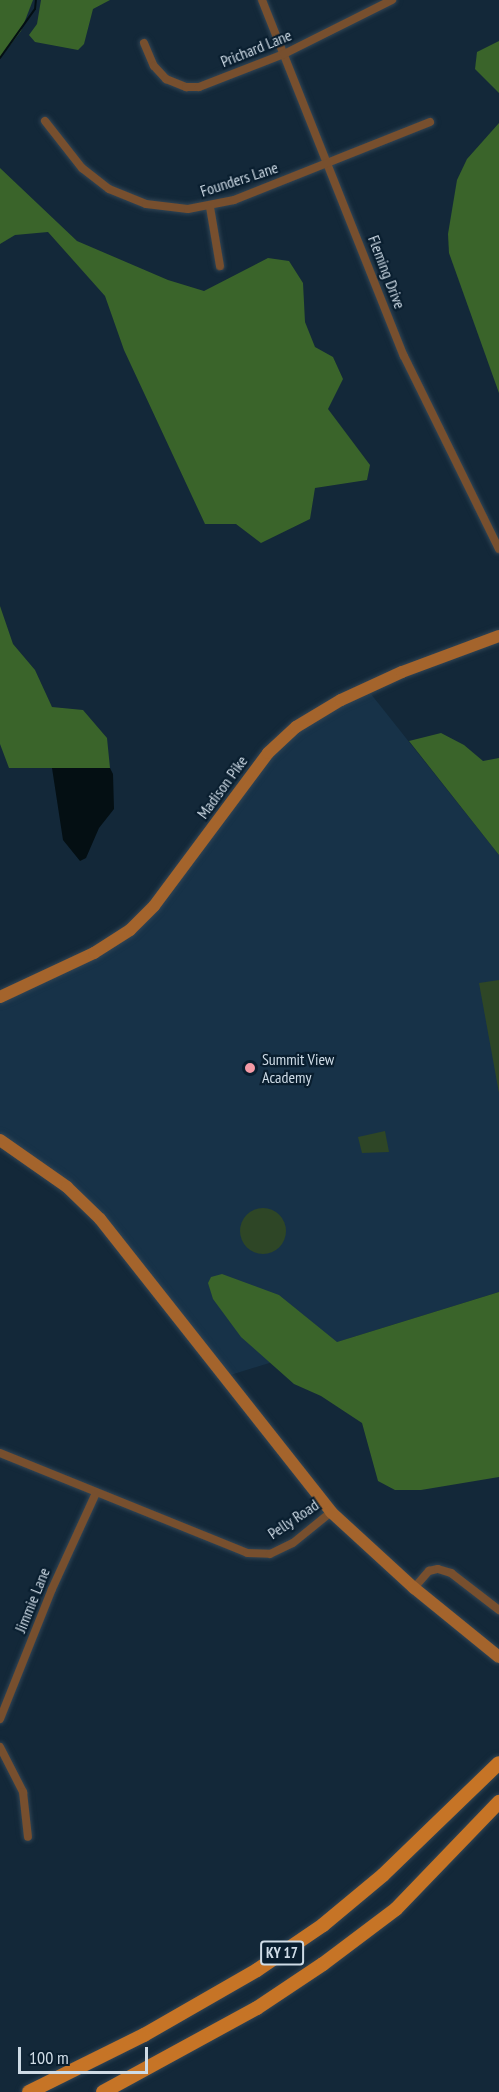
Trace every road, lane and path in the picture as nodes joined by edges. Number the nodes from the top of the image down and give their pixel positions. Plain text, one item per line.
1 (262, 0) edge
2 (392, 0) edge
3 (144, 43) dead end
4 (284, 54) junction
5 (45, 121) dead end
6 (430, 122) dead end
7 (328, 164) junction
8 (210, 207) junction
9 (220, 266) dead end
10 (499, 549) edge
11 (499, 636) edge
12 (0, 997) edge
13 (0, 1140) edge
14 (0, 1453) edge
15 (96, 1493) junction
16 (331, 1512) junction
17 (414, 1588) junction
18 (499, 1610) edge
19 (499, 1657) edge
20 (0, 1719) edge
21 (0, 1747) edge
22 (499, 1763) edge
23 (499, 1802) edge
24 (28, 1837) dead end
25 (29, 2092) edge
26 (103, 2092) edge

1 - 4 street, Fleming Drive
2 - 4 street, Prichard Lane
3 - 4 street, Prichard Lane
4 - 7 street, Fleming Drive
5 - 8 street, Founders Lane
6 - 7 street, Founders Lane
7 - 8 street, Founders Lane
7 - 10 street, Fleming Drive
8 - 9 street
11 - 12 main road, Madison Pike
13 - 16 main road
14 - 15 street, Pelly Road
15 - 16 street, Pelly Road
15 - 20 street, Jimmie Lane
16 - 17 main road, Pelly Road
17 - 18 street
17 - 19 main road, Pelly Road
21 - 24 street
22 - 25 main road, KY 17
23 - 26 main road, KY 17

